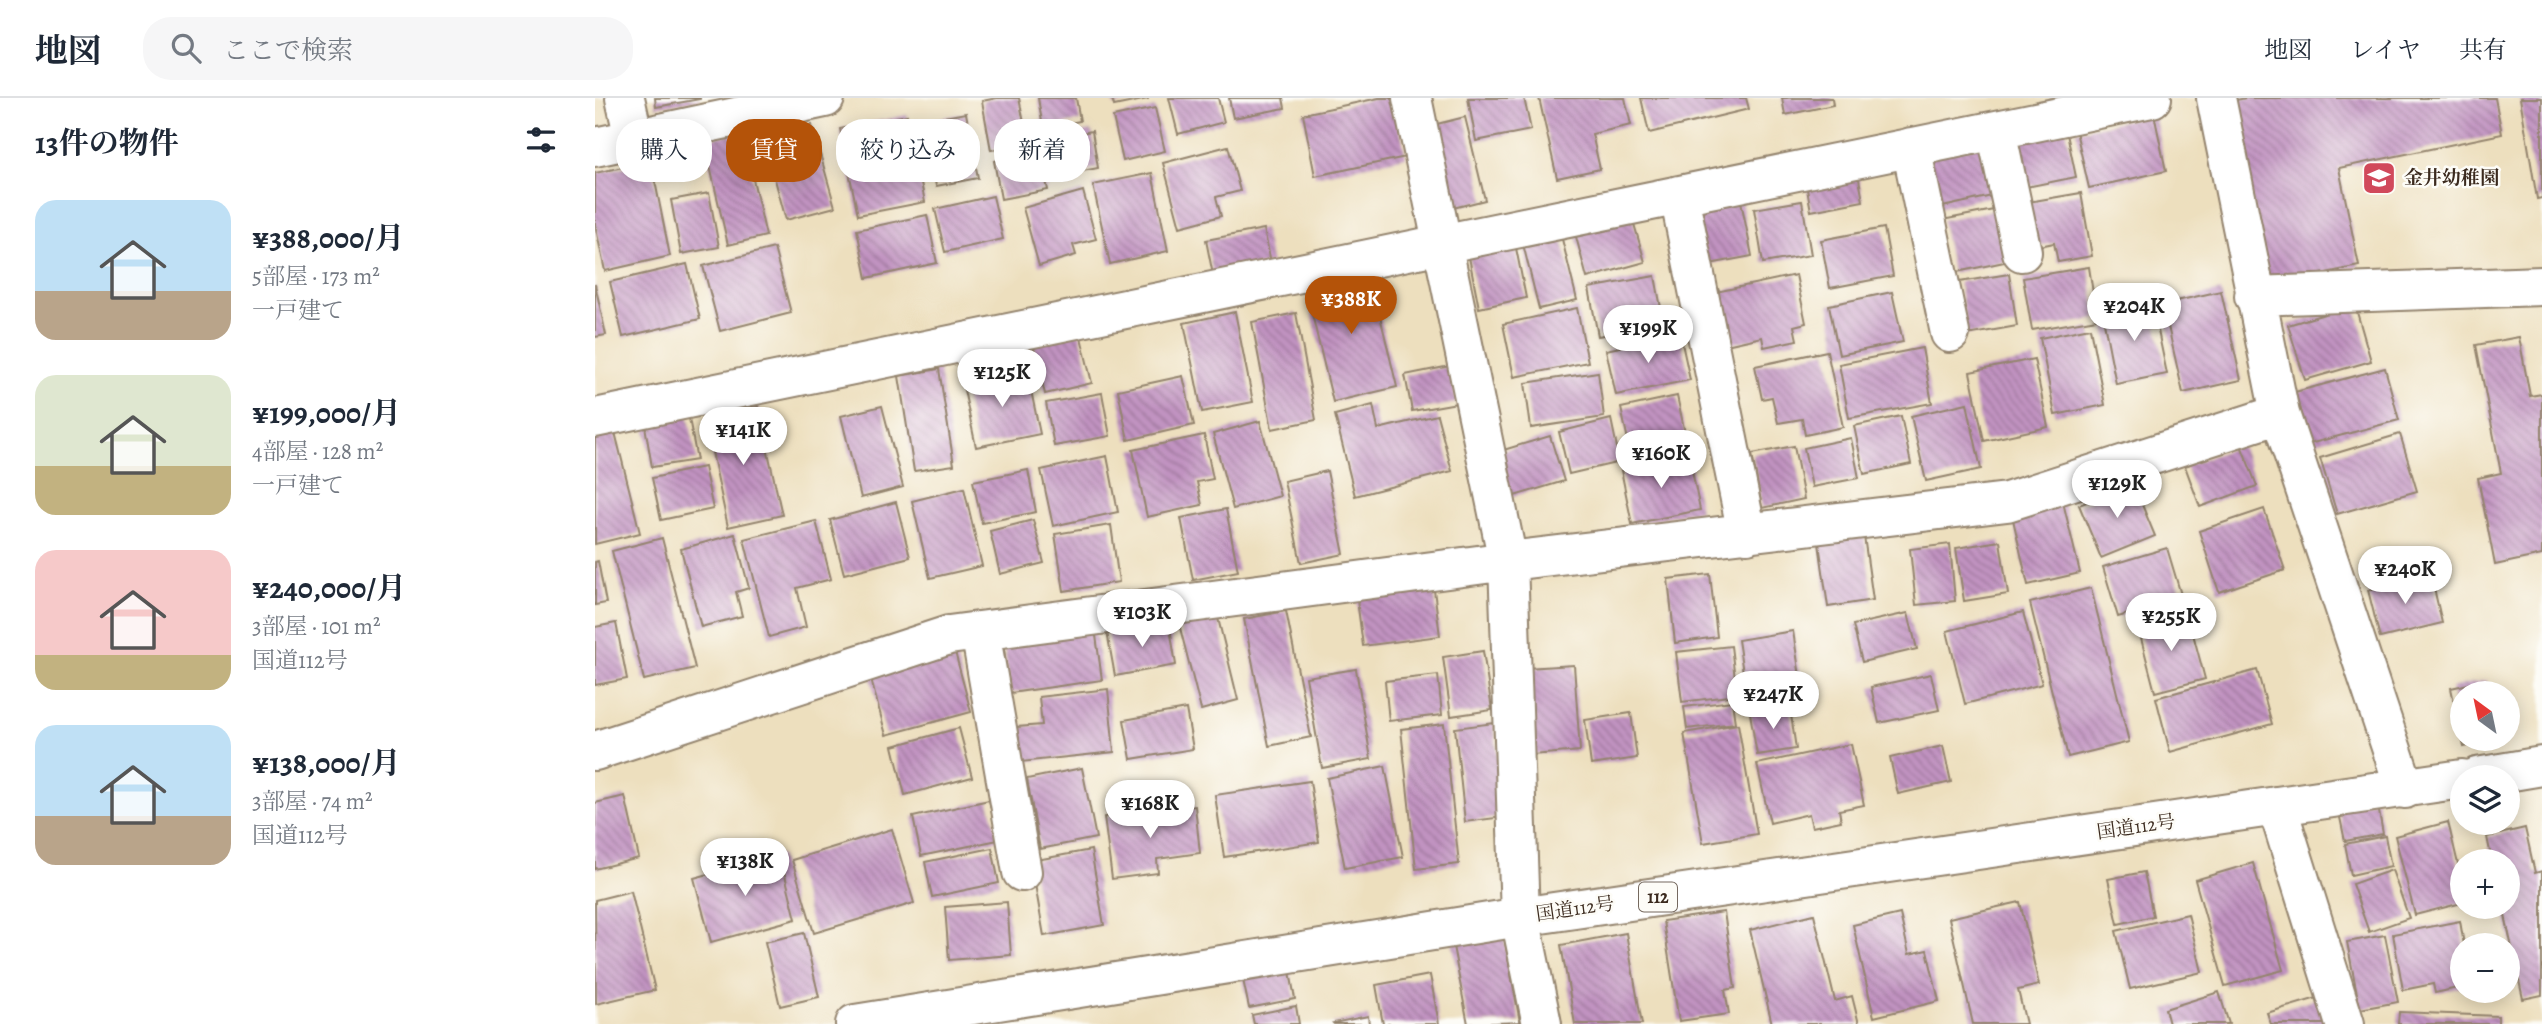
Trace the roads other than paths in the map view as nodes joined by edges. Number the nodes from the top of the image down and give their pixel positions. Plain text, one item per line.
1 (625, 98) edge
2 (820, 98) edge
3 (1412, 98) edge
4 (2152, 98) edge
5 (2216, 98) edge
6 (630, 119) edge
7 (712, 122) edge
8 (1996, 130) junction
9 (616, 143) edge
10 (595, 147) edge
11 (1911, 147) junction
12 (1679, 195) junction
13 (1443, 245) junction
14 (2021, 252) dead end
15 (2542, 286) edge
16 (2254, 296) junction
17 (1950, 333) dead end
18 (2280, 414) junction
19 (595, 418) edge
20 (1747, 534) junction
21 (1509, 561) junction
22 (979, 631) junction
23 (595, 751) edge
24 (2542, 766) edge
25 (2520, 770) edge
26 (2450, 781) edge
27 (2405, 789) junction
28 (2277, 806) junction
29 (1022, 872) dead end
30 (1520, 917) junction
31 (855, 1024) edge
32 (1542, 1024) edge
33 (2346, 1024) edge

1 - 6 main road
2 - 7 main road
3 - 13 main road
4 - 8 main road
5 - 16 main road
8 - 11 main road
8 - 14 main road
9 - 10 main road
11 - 12 main road
11 - 17 main road
12 - 13 main road
12 - 20 main road
13 - 19 main road
13 - 21 main road
15 - 16 main road
16 - 18 main road
18 - 20 main road
18 - 27 main road
20 - 21 main road
21 - 22 main road
21 - 30 main road
22 - 23 main road
22 - 29 main road
24 - 25 main road
26 - 27 main road, 国道112号 / 112
27 - 28 main road, 国道112号 / 112
28 - 30 main road, 国道112号 / 112
28 - 33 main road
30 - 31 main road, 国道112号 / 112
30 - 32 main road

